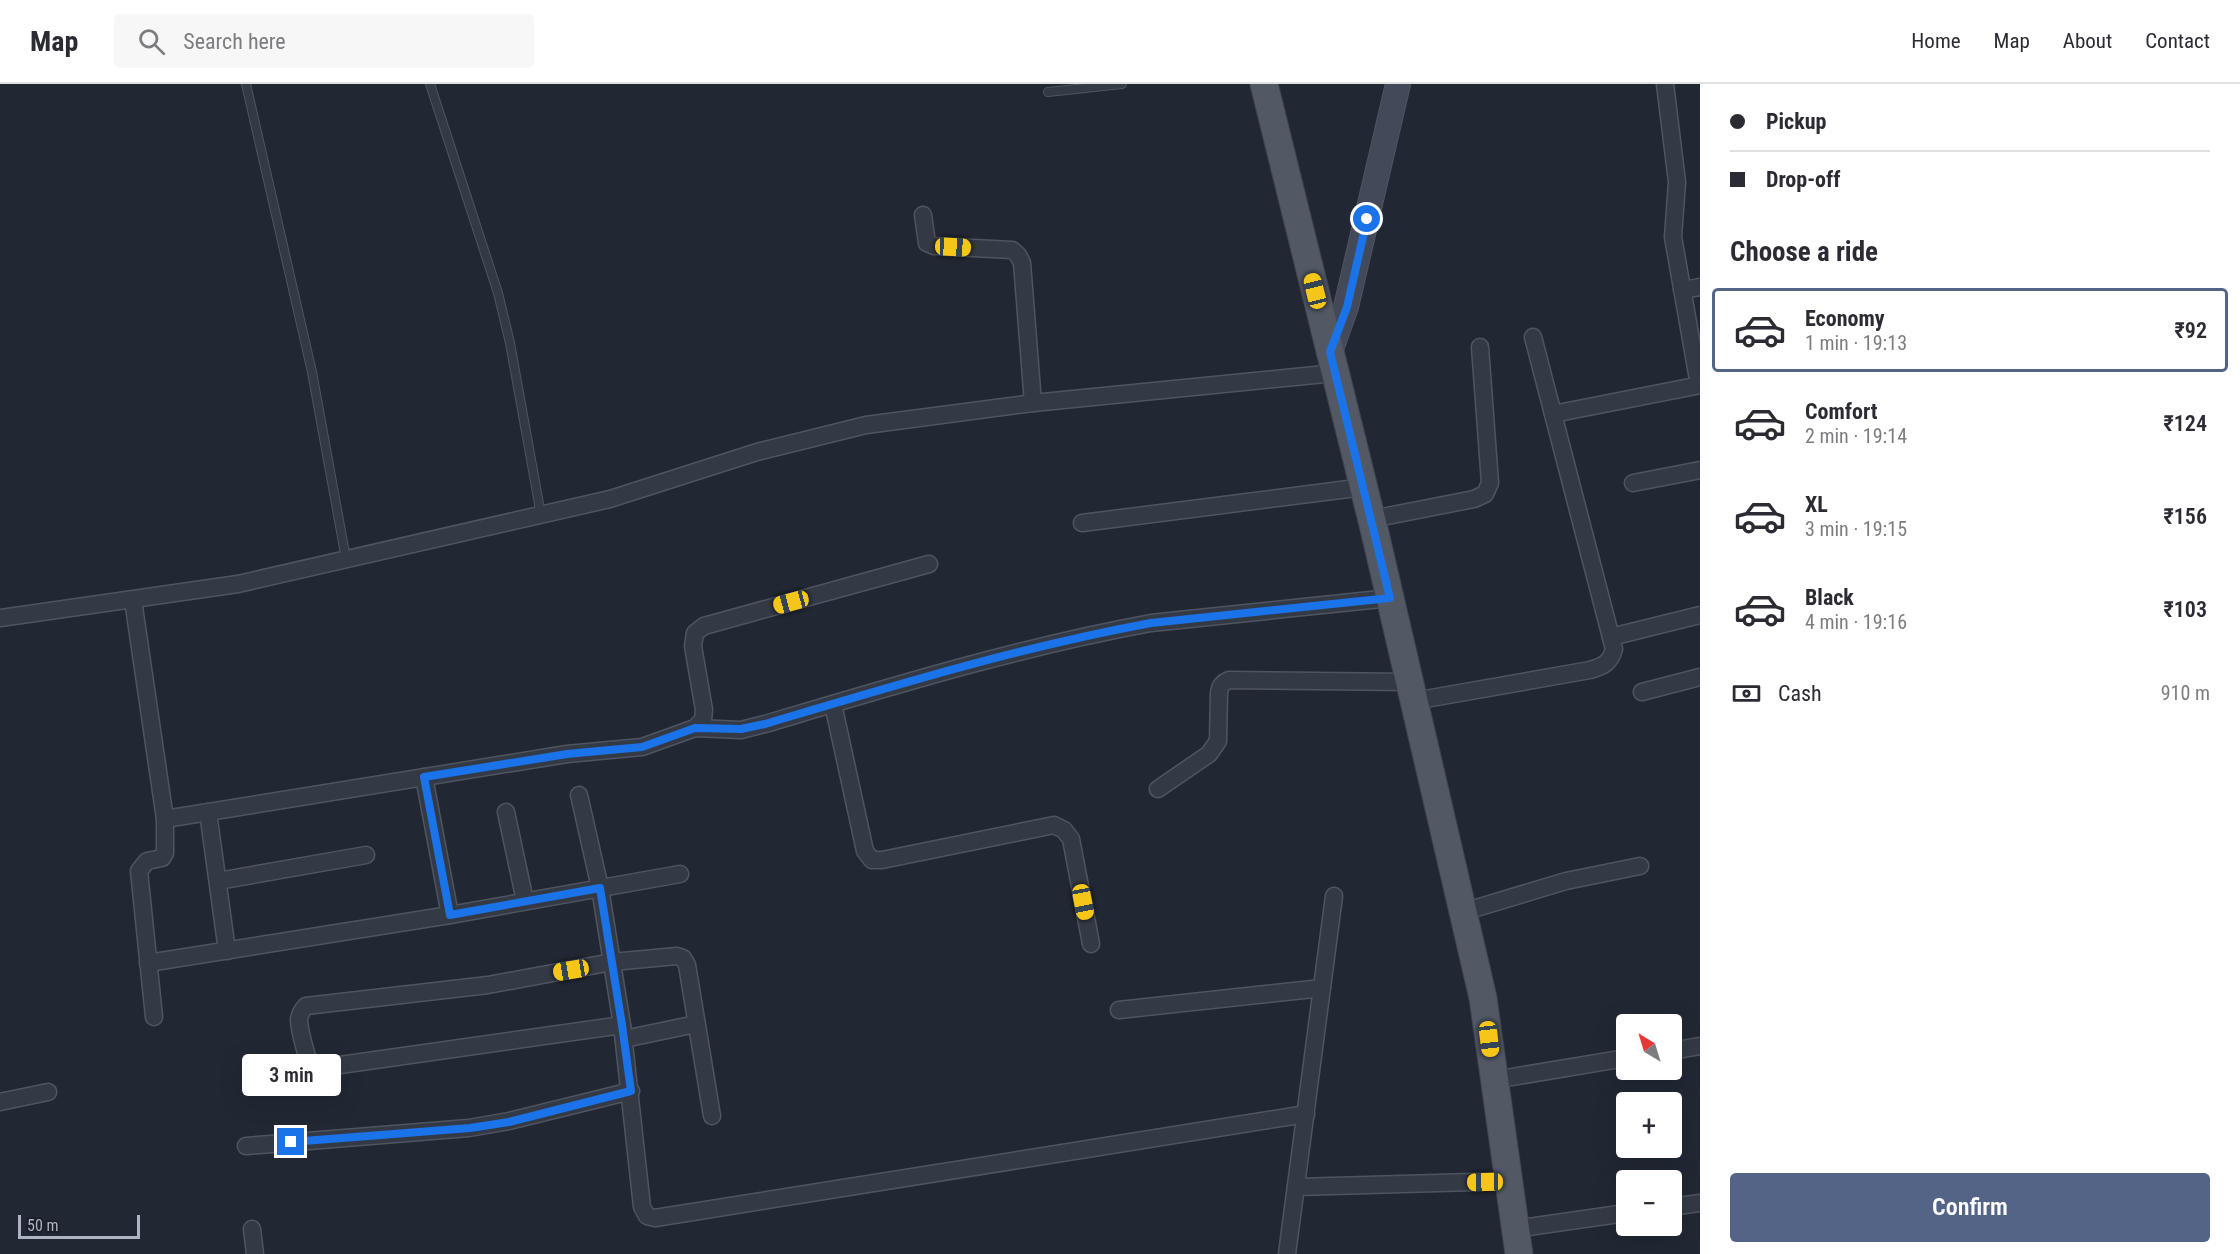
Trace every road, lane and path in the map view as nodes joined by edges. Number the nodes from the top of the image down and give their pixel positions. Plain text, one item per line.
1 (246, 84) edge
2 (430, 84) edge
3 (1122, 84) edge
4 (1264, 84) edge
5 (1398, 84) edge
6 (1665, 84) edge
7 (1048, 92) dead end
8 (924, 215) dead end
9 (1700, 287) edge
10 (1682, 290) junction
11 (1533, 337) dead end
12 (1480, 347) dead end
13 (1333, 363) junction
14 (1700, 385) edge
15 (1034, 403) junction
16 (1553, 414) junction
17 (1700, 470) edge
18 (1634, 483) dead end
19 (1364, 488) junction
20 (541, 515) junction
21 (1372, 519) junction
22 (1082, 523) dead end
23 (346, 559) junction
24 (928, 564) dead end
25 (1390, 598) junction
26 (133, 600) junction
27 (1700, 615) edge
28 (0, 618) edge
29 (1611, 637) junction
30 (1700, 677) edge
31 (1412, 692) junction
32 (1642, 692) dead end
33 (833, 704) junction
34 (695, 728) junction
35 (424, 777) junction
36 (1158, 789) dead end
37 (579, 795) dead end
38 (208, 812) junction
39 (506, 812) dead end
40 (165, 819) junction
41 (366, 855) dead end
42 (1640, 866) dead end
43 (680, 874) dead end
44 (218, 881) junction
45 (600, 888) junction
46 (1334, 897) dead end
47 (525, 901) junction
48 (1463, 912) junction
49 (450, 915) junction
50 (1091, 944) dead end
51 (227, 951) junction
52 (612, 962) junction
53 (148, 963) junction
54 (1322, 988) junction
55 (1119, 1010) dead end
56 (154, 1017) dead end
57 (696, 1024) junction
58 (623, 1032) junction
59 (1700, 1046) edge
60 (1682, 1049) edge
61 (1616, 1060) edge
62 (1494, 1080) junction
63 (631, 1091) junction
64 (48, 1092) dead end
65 (0, 1102) edge
66 (1306, 1114) junction
67 (712, 1116) dead end
68 (246, 1146) dead end
69 (1509, 1181) junction
70 (1296, 1187) junction
71 (1700, 1203) edge
72 (1682, 1205) edge
73 (1616, 1216) edge
74 (252, 1229) dead end
75 (1517, 1241) edge
76 (255, 1254) edge
77 (1287, 1254) edge

1 - 23 lane
2 - 20 lane
3 - 7 lane
4 - 13 main road
5 - 13 street
6 - 10 street
8 - 15 street
9 - 10 street
10 - 14 street
11 - 16 street
12 - 21 street
13 - 15 street
13 - 19 main road
14 - 16 street
15 - 20 street
16 - 29 street
17 - 18 street
19 - 21 main road
19 - 22 street
20 - 23 street
21 - 25 main road
23 - 26 street
24 - 34 street
25 - 31 main road
25 - 33 street
26 - 28 street
26 - 40 street
27 - 29 street
29 - 31 street
30 - 32 street
31 - 36 street
31 - 48 main road
33 - 34 street
33 - 50 street
34 - 35 street
35 - 38 street
35 - 49 street
37 - 45 street
38 - 40 street
38 - 44 street
39 - 47 street
40 - 53 street
41 - 44 street
42 - 48 street
43 - 45 street
44 - 51 street
45 - 47 street
45 - 52 street
46 - 54 street
47 - 49 street
48 - 62 main road
49 - 51 street
51 - 53 street
52 - 57 street
52 - 58 street
52 - 58 street
53 - 56 street
54 - 55 street
54 - 66 street
57 - 58 street
57 - 67 street
58 - 63 street
59 - 60 street
61 - 62 street
62 - 69 main road
63 - 66 street
63 - 68 street
64 - 65 street
66 - 70 street
69 - 70 street
69 - 75 main road
70 - 77 street
71 - 72 street
73 - 75 street
74 - 76 street

